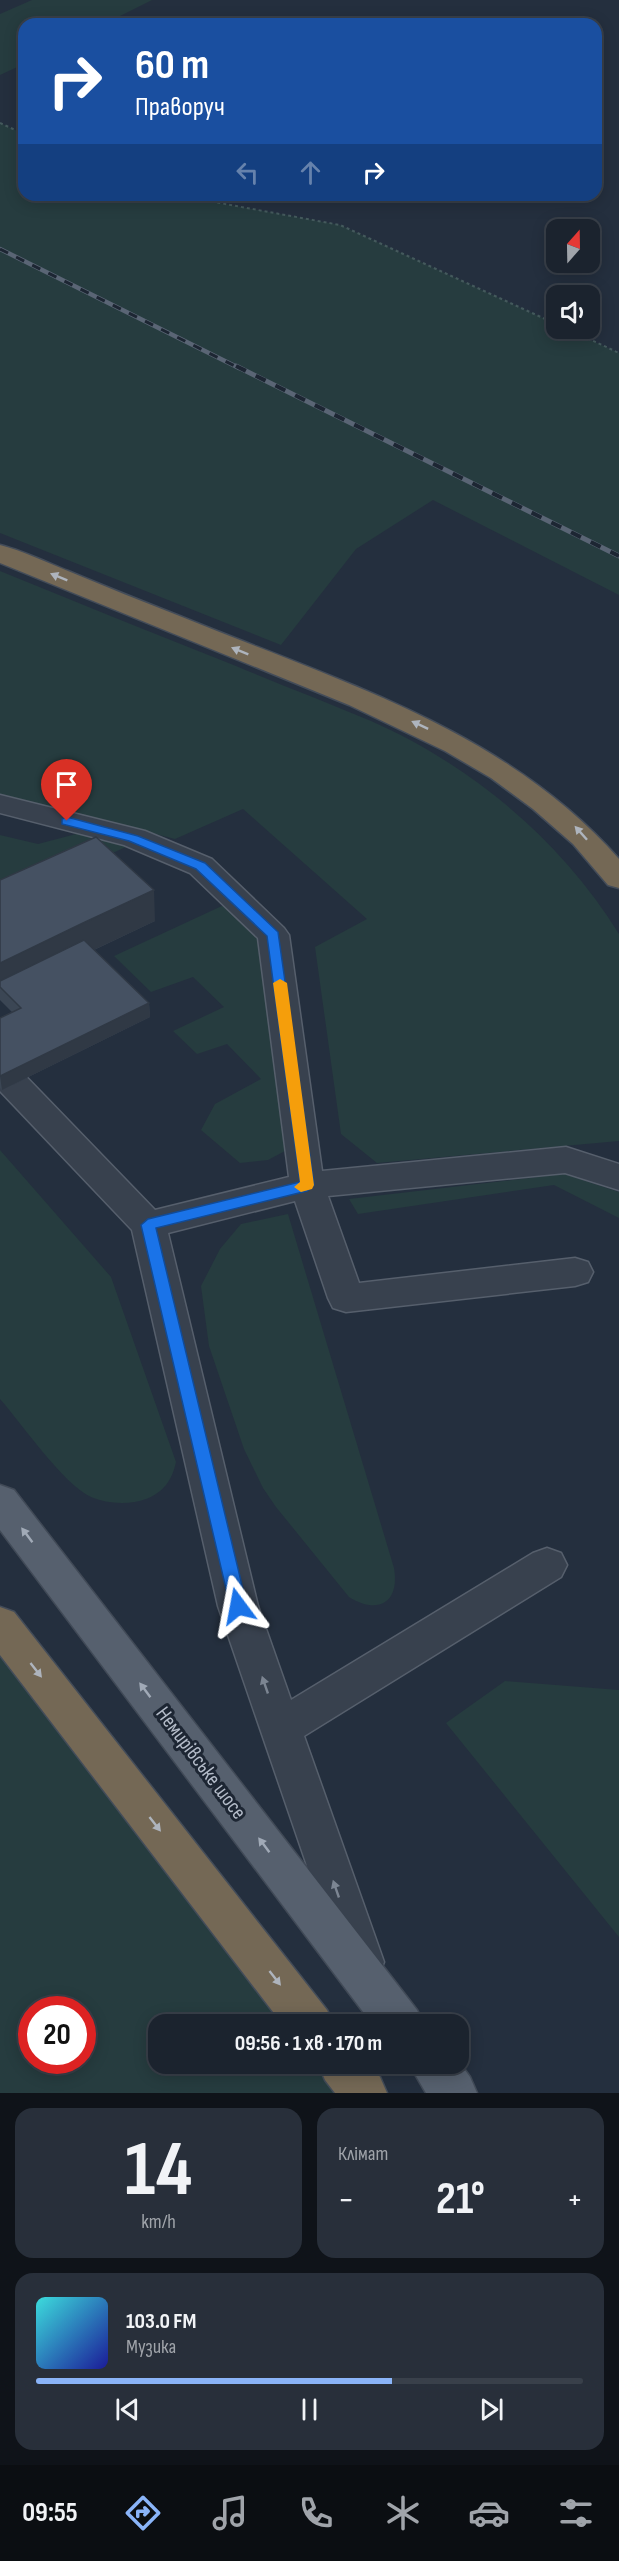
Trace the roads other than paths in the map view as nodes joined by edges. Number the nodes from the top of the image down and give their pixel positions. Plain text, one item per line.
1 (0, 553) edge
2 (0, 804) edge
3 (619, 878) edge
4 (0, 1070) edge
5 (619, 1177) edge
6 (307, 1185) junction
7 (148, 1225) junction
8 (575, 1272) dead end
9 (0, 1500) edge
10 (547, 1565) dead end
11 (0, 1624) edge
12 (280, 1729) junction
13 (369, 1984) junction
14 (302, 2014) edge
15 (393, 2014) edge
16 (349, 2074) edge
17 (440, 2074) edge
18 (364, 2093) edge
19 (454, 2093) edge

3 -> 1 highway
2 - 6 lane
4 - 7 lane
5 - 6 lane
6 - 7 lane
6 - 8 lane
12 -> 7 lane
13 -> 9 main road, Немирівське шосе
10 - 12 lane
11 -> 14 highway
13 -> 12 lane
13 - 15 main road, Немирівське шосе
16 - 18 highway
17 - 19 main road

